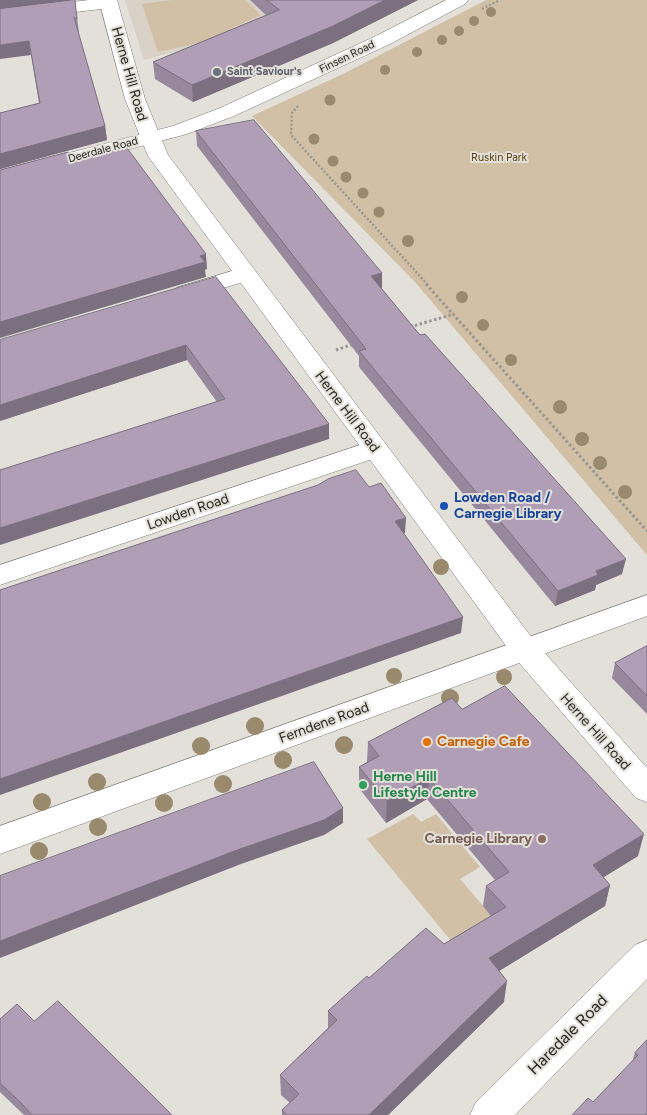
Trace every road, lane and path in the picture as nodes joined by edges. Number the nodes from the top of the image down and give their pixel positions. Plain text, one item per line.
1 (459, 0) edge
2 (500, 0) edge
3 (108, 2) edge
4 (482, 9) dead end
5 (0, 16) edge
6 (302, 102) dead end
7 (149, 138) junction
8 (0, 177) edge
9 (245, 274) junction
10 (160, 300) edge
11 (454, 314) junction
12 (409, 328) edge
13 (355, 344) edge
14 (328, 352) dead end
15 (375, 449) junction
16 (647, 531) edge
17 (0, 576) edge
18 (647, 605) edge
19 (525, 650) junction
20 (647, 789) edge
21 (0, 840) edge
22 (647, 956) edge
23 (489, 1115) edge

1 - 7 street, Finsen Road
2 - 4 path
3 - 5 street
3 - 7 street, Herne Hill Road
6 - 11 path
7 - 8 street, Deerdale Road
7 - 9 street, Herne Hill Road
9 - 10 street
9 - 15 street, Herne Hill Road
11 - 12 path
11 - 16 path
13 - 14 path
15 - 17 street, Lowden Road
15 - 19 street, Herne Hill Road
18 - 19 street, Ferndene Road
19 - 20 street, Herne Hill Road
19 - 21 street, Ferndene Road
22 - 23 street, Haredale Road

